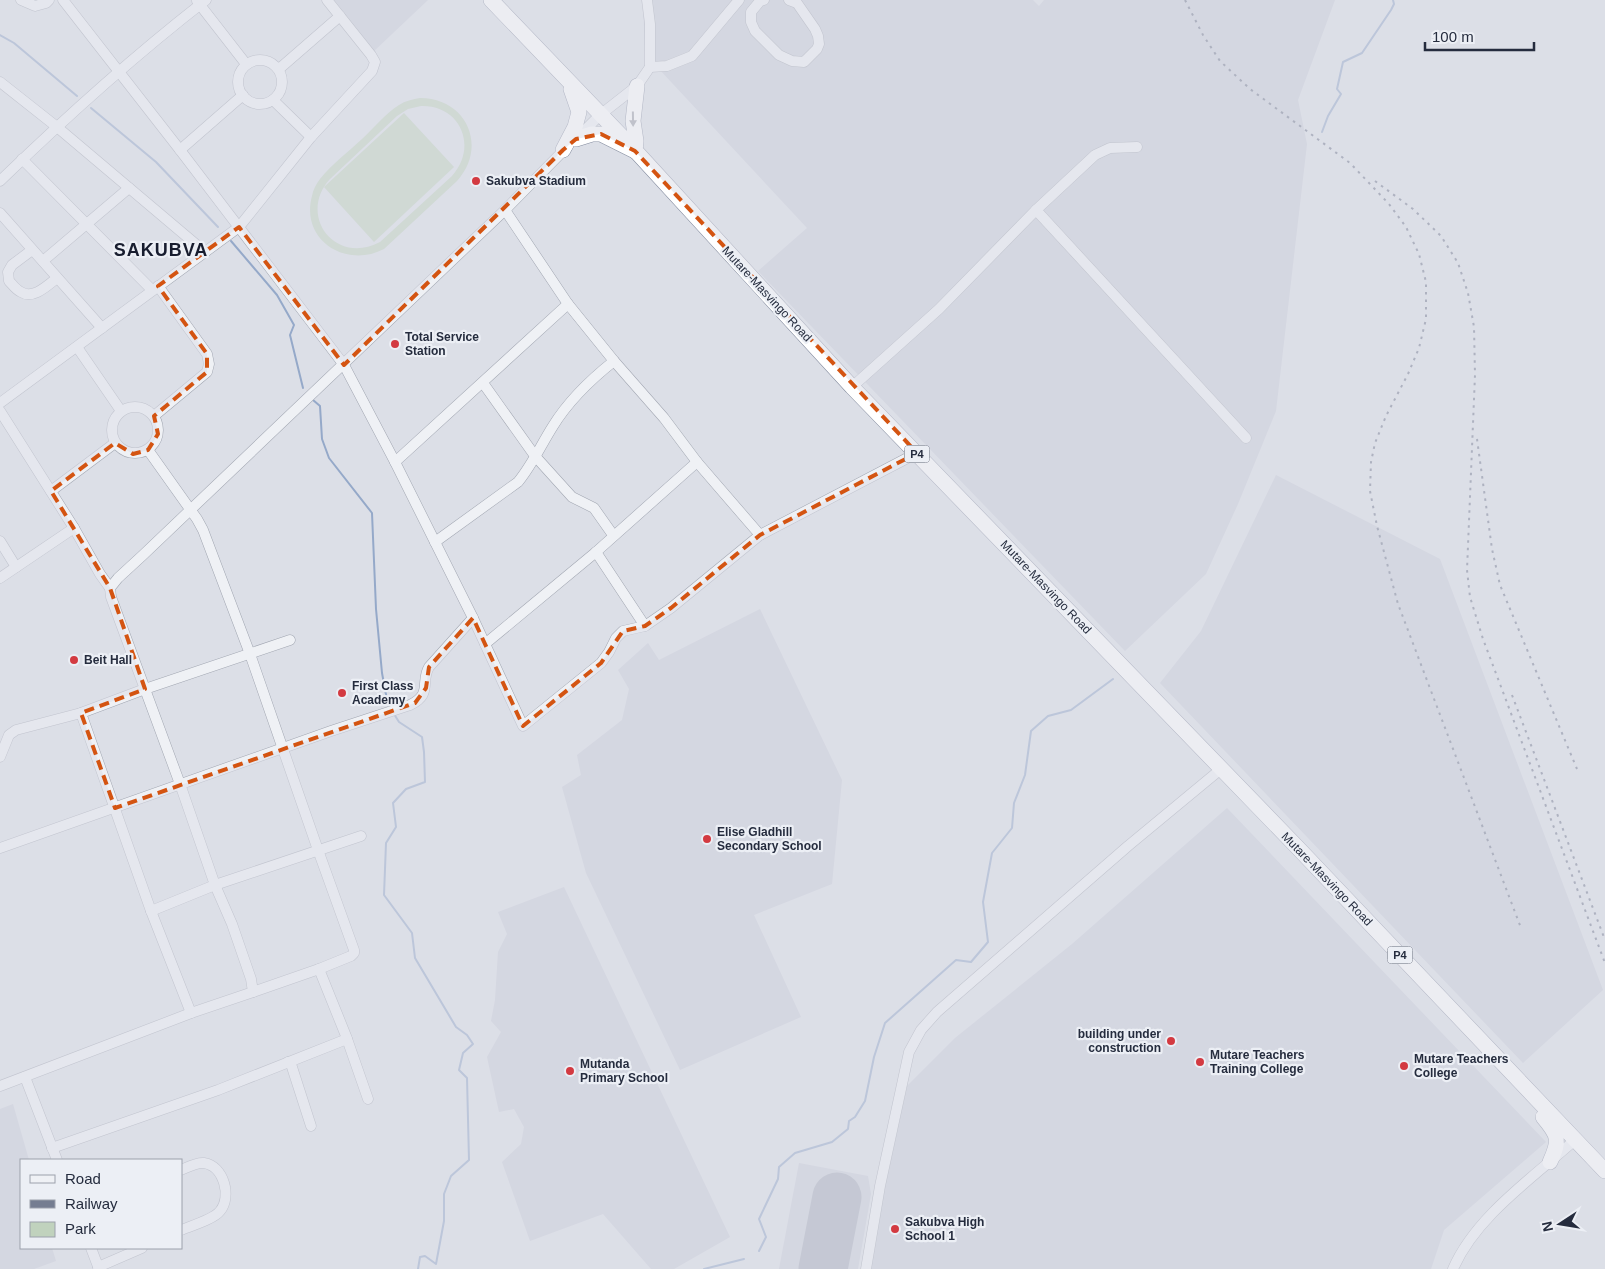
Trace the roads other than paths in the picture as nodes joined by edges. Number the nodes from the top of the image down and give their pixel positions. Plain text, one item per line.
1 (21, 0) edge
2 (49, 0) edge
3 (63, 0) edge
4 (327, 0) edge
5 (491, 0) edge
6 (647, 0) edge
7 (739, 0) edge
8 (764, 0) edge
9 (789, 0) edge
10 (200, 2) edge
11 (340, 16) junction
12 (246, 64) junction
13 (650, 67) junction
14 (278, 69) junction
15 (120, 72) junction
16 (568, 81) junction
17 (0, 82) edge
18 (637, 86) junction
19 (243, 95) junction
20 (273, 100) junction
21 (600, 115) junction
22 (57, 127) junction
23 (311, 138) junction
24 (576, 139) junction
25 (1136, 146) dead end
26 (180, 150) junction
27 (563, 150) junction
28 (635, 151) junction
29 (22, 159) junction
30 (0, 181) edge
31 (129, 188) junction
32 (505, 210) junction
33 (1036, 210) junction
34 (0, 213) edge
35 (87, 224) junction
36 (238, 227) junction
37 (32, 250) junction
38 (205, 252) junction
39 (43, 261) junction
40 (57, 278) junction
41 (155, 288) junction
42 (568, 304) junction
43 (102, 328) junction
44 (77, 347) junction
45 (614, 360) junction
46 (344, 365) junction
47 (483, 383) junction
48 (852, 387) junction
49 (0, 403) edge
50 (120, 411) junction
51 (1, 414) edge
52 (154, 416) junction
53 (1246, 438) dead end
54 (115, 443) junction
55 (148, 450) junction
56 (917, 453) junction
57 (536, 456) junction
58 (395, 462) junction
59 (697, 462) junction
60 (50, 491) junction
61 (190, 511) junction
62 (74, 528) junction
63 (614, 535) junction
64 (760, 535) junction
65 (0, 541) edge
66 (435, 542) junction
67 (596, 552) junction
68 (16, 567) junction
69 (0, 578) edge
70 (110, 588) junction
71 (473, 618) junction
72 (645, 626) junction
73 (290, 640) dead end
74 (484, 644) junction
75 (250, 654) junction
76 (145, 689) junction
77 (81, 713) junction
78 (282, 749) junction
79 (0, 757) edge
80 (1221, 769) junction
81 (180, 784) junction
82 (115, 808) junction
83 (361, 836) dead end
84 (1, 845) edge
85 (318, 850) junction
86 (215, 884) junction
87 (151, 911) junction
88 (319, 969) junction
89 (253, 992) junction
90 (191, 1014) junction
91 (347, 1039) junction
92 (1499, 1061) junction
93 (288, 1062) junction
94 (25, 1077) junction
95 (0, 1086) edge
96 (368, 1099) dead end
97 (311, 1126) dead end
98 (1576, 1140) junction
99 (52, 1148) junction
100 (57, 1159) edge
101 (1550, 1162) junction
102 (182, 1170) edge
103 (1605, 1171) edge
104 (182, 1230) edge
105 (91, 1249) edge
106 (140, 1249) edge
107 (98, 1268) edge
108 (866, 1269) edge
109 (1453, 1269) edge

1 - 2 street
3 - 15 street
4 - 11 street
5 - 16 highway, Mutare-Masvingo Road / P4
6 - 13 street
7 - 13 street
8 - 9 street
10 - 12 street
10 - 15 street
11 - 14 street
11 - 23 street
12 - 14 street
12 - 19 street
13 - 18 street
14 - 20 street
15 - 22 street
15 - 26 street
16 - 21 highway, Mutare-Masvingo Road / P4
16 - 27 highway
17 - 22 street
18 - 21 street
18 -> 28 highway
19 - 20 street
19 - 26 street
20 - 23 street
21 - 24 street
21 - 28 highway, Mutare-Masvingo Road / P4
22 - 29 street
22 - 31 street
23 - 36 street
24 - 27 street
24 - 28 highway
25 - 33 street
26 - 36 street
27 - 32 street
28 - 48 highway, Mutare-Masvingo Road / P4
29 - 30 street
29 - 35 street
31 - 35 street
31 - 38 street
32 - 42 street
32 - 46 street
33 - 48 street
33 - 53 street
34 - 37 street
35 - 39 street
35 - 41 street
36 - 38 street
36 - 46 street
37 - 39 street
37 - 40 street
38 - 41 street
39 - 40 street
40 - 43 street
41 - 43 street
41 - 52 street
42 - 45 street
42 - 47 street
43 - 44 street
44 - 49 street
44 - 50 street
45 - 57 street
45 - 59 street
46 - 58 street
46 - 61 street
47 - 57 street
47 - 58 street
48 - 56 highway, Mutare-Masvingo Road / P4
50 - 52 street
50 - 54 street
51 - 60 street
52 - 55 street
54 - 55 street
54 - 60 street
55 - 61 street
56 - 64 street
56 - 80 highway, Mutare-Masvingo Road / P4
57 - 63 street
57 - 66 street
58 - 66 street
59 - 63 street
59 - 64 street
60 - 62 street
61 - 70 street
61 - 75 street
62 - 68 street
62 - 70 street
63 - 67 street
64 - 72 street
65 - 68 street
66 - 71 street
67 - 72 street
67 - 74 street
68 - 69 street
70 - 76 street
71 - 74 street
71 - 78 street
72 - 74 street
73 - 75 street
75 - 76 street
75 - 78 street
76 - 77 street
76 - 81 street
77 - 79 street
77 - 82 street
78 - 81 street
78 - 85 street
80 - 92 highway, Mutare-Masvingo Road / P4
80 - 108 street
81 - 82 street
81 - 86 street
82 - 84 street
82 - 87 street
83 - 85 street
85 - 86 street
85 - 88 street
86 - 87 street
86 - 89 street
87 - 90 street
88 - 89 street
88 - 91 street
89 - 90 street
90 - 94 street
91 - 93 street
91 - 96 street
92 - 98 highway, Mutare-Masvingo Road / P4
92 - 101 highway
93 - 97 street
93 - 99 street
94 - 95 street
94 - 99 street
98 - 101 street
98 - 103 highway, Mutare-Masvingo Road / P4
99 - 100 street
101 - 109 street
102 - 104 street
105 - 107 street
106 - 107 street

